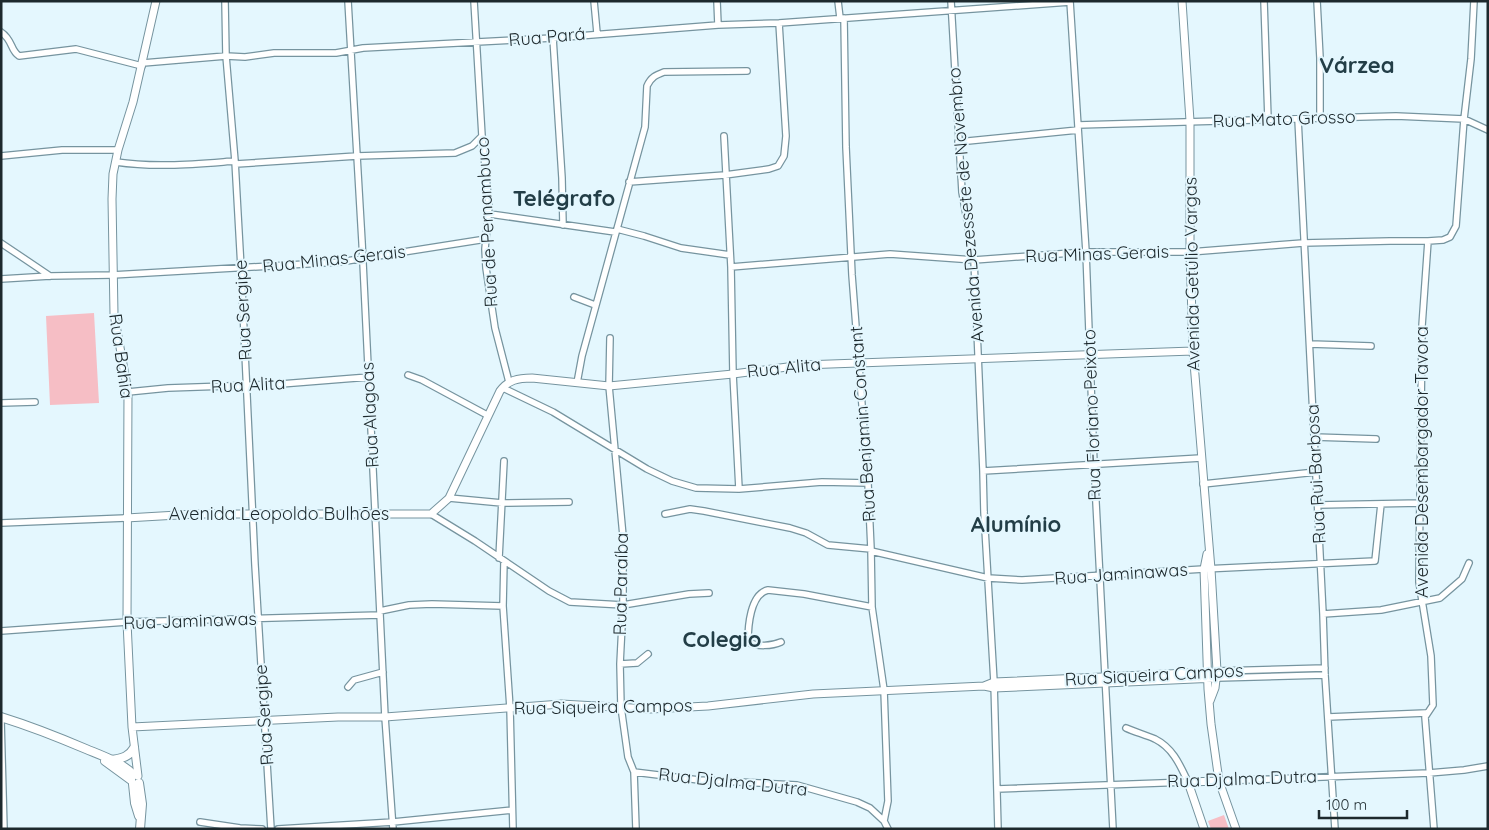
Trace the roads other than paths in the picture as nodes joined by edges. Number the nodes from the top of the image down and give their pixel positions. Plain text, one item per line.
1 (156, 1) edge
2 (225, 1) edge
3 (348, 1) edge
4 (474, 1) edge
5 (594, 1) edge
6 (717, 1) edge
7 (838, 1) edge
8 (952, 1) edge
9 (1070, 1) edge
10 (1182, 1) edge
11 (1264, 1) edge
12 (1316, 1) edge
13 (1474, 1) edge
14 (952, 10) junction
15 (842, 18) junction
16 (779, 23) junction
17 (718, 25) junction
18 (1, 32) edge
19 (597, 33) junction
20 (553, 38) junction
21 (476, 43) junction
22 (351, 50) junction
23 (226, 56) junction
24 (143, 64) junction
25 (747, 71) dead end
26 (1320, 118) junction
27 (1268, 119) junction
28 (1298, 119) junction
29 (1464, 119) junction
30 (1190, 121) junction
31 (1078, 128) junction
32 (1488, 130) edge
33 (482, 136) junction
34 (724, 136) dead end
35 (958, 142) junction
36 (118, 150) junction
37 (1, 156) edge
38 (357, 156) junction
39 (116, 162) junction
40 (235, 163) junction
41 (725, 175) junction
42 (629, 182) junction
43 (490, 214) junction
44 (563, 225) junction
45 (616, 231) junction
46 (486, 238) junction
47 (1428, 241) junction
48 (1, 243) edge
49 (1303, 243) junction
50 (1086, 252) junction
51 (1190, 252) junction
52 (730, 255) junction
53 (363, 258) junction
54 (851, 258) junction
55 (974, 260) junction
56 (731, 267) junction
57 (241, 268) junction
58 (112, 275) junction
59 (50, 276) junction
60 (1, 279) edge
61 (574, 297) dead end
62 (595, 305) junction
63 (610, 338) dead end
64 (1310, 344) junction
65 (1371, 346) dead end
66 (1193, 351) junction
67 (1089, 356) junction
68 (978, 359) junction
69 (859, 362) junction
70 (733, 374) junction
71 (408, 375) dead end
72 (369, 377) junction
73 (509, 382) junction
74 (577, 383) junction
75 (247, 385) junction
76 (609, 386) junction
77 (503, 388) junction
78 (128, 392) junction
79 (35, 402) dead end
80 (1, 403) edge
81 (487, 415) junction
82 (1314, 437) junction
83 (1376, 439) dead end
84 (615, 450) junction
85 (1201, 458) junction
86 (504, 461) dead end
87 (1094, 464) junction
88 (983, 470) junction
89 (1316, 472) junction
90 (868, 483) junction
91 (1203, 484) junction
92 (739, 489) junction
93 (448, 498) junction
94 (569, 502) dead end
95 (502, 503) junction
96 (1421, 503) junction
97 (1381, 504) junction
98 (1318, 505) junction
99 (375, 513) junction
100 (252, 514) junction
101 (431, 514) junction
102 (665, 514) dead end
103 (126, 518) junction
104 (1, 523) edge
105 (871, 550) junction
106 (502, 560) junction
107 (1469, 563) dead end
108 (1321, 564) junction
109 (1207, 569) junction
110 (1100, 576) junction
111 (988, 578) junction
112 (709, 593) dead end
113 (1421, 602) junction
114 (623, 605) junction
115 (503, 606) junction
116 (872, 607) junction
117 (380, 613) junction
118 (1323, 614) junction
119 (258, 619) junction
120 (1210, 621) junction
121 (127, 622) junction
122 (1, 632) edge
123 (782, 642) dead end
124 (648, 654) dead end
125 (620, 664) junction
126 (383, 672) junction
127 (1325, 672) junction
128 (1208, 675) junction
129 (1217, 675) junction
130 (1106, 681) junction
131 (994, 685) junction
132 (348, 687) dead end
133 (884, 690) junction
134 (1210, 701) junction
135 (621, 707) junction
136 (510, 708) junction
137 (1426, 713) junction
138 (385, 717) junction
139 (1328, 717) junction
140 (1, 719) edge
141 (264, 720) junction
142 (132, 727) junction
143 (1126, 728) dead end
144 (79, 746) junction
145 (134, 748) junction
146 (112, 760) junction
147 (1488, 766) edge
148 (634, 772) junction
149 (1429, 773) junction
150 (1331, 776) junction
151 (135, 780) junction
152 (1220, 781) junction
153 (1188, 782) junction
154 (1112, 784) junction
155 (997, 789) junction
156 (512, 810) junction
157 (884, 820) junction
158 (200, 822) dead end
159 (140, 825) edge
160 (393, 826) edge
161 (4, 829) edge
162 (262, 829) edge
163 (271, 829) edge
164 (278, 829) edge
165 (513, 829) edge
166 (636, 829) edge
167 (888, 829) edge
168 (998, 829) edge
169 (1113, 829) edge
170 (1204, 829) edge
171 (1236, 829) edge
172 (1334, 829) edge
173 (1434, 829) edge

1 - 24 street, Rua Bahia
2 - 23 street, Rua Sergipe
3 - 22 street, Rua Alagoas
4 - 21 street, Rua de Pernambuco
5 - 19 street
6 - 17 street
7 - 15 street, Rua Benjamin Constant
8 - 14 street, Avenida Dezessete de Novembro
9 - 14 street, Rua Pará
9 - 31 street, Rua Floriano Peixoto
10 - 30 street, Avenida Getúlio Vargas
11 - 27 street
12 - 26 street
13 - 29 street
14 - 15 street, Rua Pará
14 - 35 street, Avenida Dezessete de Novembro
15 - 16 street, Rua Pará
15 - 54 street, Rua Benjamin Constant
16 - 17 street, Rua Pará
16 - 41 street
17 - 19 street, Rua Pará
18 - 24 street, Rua Pará
19 - 20 street, Rua Pará
20 - 21 street, Rua Pará
20 - 44 street
21 - 22 street, Rua Pará
21 - 33 street, Rua de Pernambuco
22 - 23 street, Rua Pará
22 - 38 street, Rua Alagoas
23 - 24 street, Rua Pará
23 - 40 street, Rua Sergipe
24 - 36 street, Rua Bahia
25 - 42 street
26 - 28 street, Rua Mato Grosso
26 - 29 street, Rua Mato Grosso
27 - 28 street, Rua Mato Grosso
27 - 30 street, Rua Mato Grosso
28 - 49 street, Rua Rui Barbosa
29 - 32 street, Rua Mato Grosso
29 - 47 street, Rua Minas Gerais
30 - 31 street, Rua Mato Grosso
30 - 51 street, Avenida Getúlio Vargas
31 - 35 street, Rua Mato Grosso
31 - 50 street, Rua Floriano Peixoto
33 - 38 street
33 - 43 street, Rua de Pernambuco
34 - 41 street
35 - 55 street, Avenida Dezessete de Novembro
36 - 37 street
36 - 39 street, Rua Bahia
38 - 40 street
38 - 53 street, Rua Alagoas
39 - 40 street
39 - 58 street, Rua Bahia
40 - 57 street, Rua Sergipe
41 - 42 street
41 - 52 street
42 - 45 street
43 - 44 street
43 - 46 street, Rua de Pernambuco
44 - 45 street
45 - 52 street
45 - 62 street
46 - 53 street, Rua Minas Gerais
46 - 73 street, Rua de Pernambuco
47 - 49 street, Rua Minas Gerais
47 - 96 street, Avenida Desembargador Tavora
48 - 59 street
49 - 51 street, Rua Minas Gerais
49 - 64 street, Rua Rui Barbosa
50 - 51 street, Rua Minas Gerais
50 - 55 street, Rua Minas Gerais
50 - 67 street, Rua Floriano Peixoto
51 - 66 street, Avenida Getúlio Vargas
52 - 56 street
53 - 57 street, Rua Minas Gerais
53 - 72 street, Rua Alagoas
54 - 55 street, Rua Minas Gerais
54 - 56 street, Rua Minas Gerais
54 - 69 street, Rua Benjamin Constant
55 - 68 street, Avenida Dezessete de Novembro
56 - 70 street
57 - 58 street, Rua Minas Gerais
57 - 75 street, Rua Sergipe
58 - 59 street, Rua Minas Gerais
58 - 78 street, Rua Bahia
59 - 60 street, Rua Minas Gerais
61 - 62 street
62 - 74 street
63 - 76 street, Rua Paraíba
64 - 65 street
64 - 82 street, Rua Rui Barbosa
66 - 67 street, Rua Alita
66 - 85 street, Avenida Getúlio Vargas
67 - 68 street, Rua Alita
67 - 87 street, Rua Floriano Peixoto
68 - 69 street, Rua Alita
68 - 88 street, Avenida Dezessete de Novembro
69 - 70 street, Rua Alita
69 - 90 street, Rua Benjamin Constant
70 - 76 street, Rua Alita
70 - 92 street
71 - 81 street
72 - 75 street, Rua Alita
72 - 99 street, Rua Alagoas
73 - 74 street, Rua Alita
73 - 77 street
74 - 76 street, Rua Alita
75 - 78 street, Rua Alita
75 - 100 street, Rua Sergipe
76 - 84 street, Rua Paraíba
77 - 81 street
77 - 84 street
78 - 103 street, Rua Bahia
79 - 80 street
81 - 93 street
82 - 83 street
82 - 89 street, Rua Rui Barbosa
84 - 92 street
84 - 114 street, Rua Paraíba
85 - 87 street
85 - 91 street, Avenida Getúlio Vargas
86 - 95 street
87 - 88 street
87 - 110 street, Rua Floriano Peixoto
88 - 111 street, Avenida Dezessete de Novembro
89 - 91 street
89 - 98 street, Rua Rui Barbosa
90 - 92 street
90 - 105 street, Rua Benjamin Constant
91 - 109 street, Avenida Getúlio Vargas
93 - 95 street
93 - 101 street
94 - 95 street
95 - 106 street
96 - 97 street
96 - 113 street, Avenida Desembargador Tavora
97 - 98 street
97 - 108 street, Rua Jaminawas
98 - 108 street, Rua Rui Barbosa
99 - 100 street, Avenida Leopoldo Bulhões
99 - 101 street, Avenida Leopoldo Bulhões
99 - 117 street, Rua Alagoas
100 - 103 street, Avenida Leopoldo Bulhões
100 - 119 street, Rua Sergipe
101 - 106 street
102 - 105 street, Rua Jaminawas
103 - 104 street, Avenida Leopoldo Bulhões
103 - 121 street, Rua Bahia
105 - 111 street, Rua Jaminawas
105 - 116 street, Rua Benjamin Constant
106 - 114 street
106 - 115 street
107 - 113 street
108 - 109 street, Rua Jaminawas
108 - 118 street, Rua Rui Barbosa
109 - 110 street, Rua Jaminawas
109 - 120 street, Avenida Getúlio Vargas
110 - 111 street, Rua Jaminawas
110 - 130 street, Rua Floriano Peixoto
111 - 131 street, Avenida Dezessete de Novembro
112 - 114 street
113 - 118 street
113 - 137 street, Avenida Desembargador Tavora
114 - 125 street, Rua Paraíba
115 - 117 street, Rua Jaminawas
115 - 136 street
116 - 123 street
116 - 133 street, Rua Benjamin Constant
117 - 119 street, Rua Jaminawas
117 - 126 street, Rua Alagoas
118 - 127 street, Rua Rui Barbosa
119 - 121 street, Rua Jaminawas
119 - 141 street, Rua Sergipe
120 - 128 street, Avenida Getúlio Vargas
120 - 129 street, Avenida Getúlio Vargas
121 - 122 street, Rua Jaminawas
121 - 142 street, Rua Bahia
124 - 125 street
125 - 135 street, Rua Paraíba
126 - 132 street
126 - 138 street, Rua Alagoas
127 - 129 street, Rua Siqueira Campos
127 - 139 street, Rua Rui Barbosa
128 - 129 street, Rua Siqueira Campos
128 - 130 street, Rua Siqueira Campos
128 - 134 street, Avenida Getúlio Vargas
129 - 134 street, Avenida Getúlio Vargas
130 - 131 street, Rua Siqueira Campos
130 - 154 street, Rua Floriano Peixoto
131 - 133 street, Rua Siqueira Campos
131 - 155 street, Avenida Dezessete de Novembro
133 - 135 street, Rua Siqueira Campos
133 - 157 street, Rua Benjamin Constant
134 - 152 street, Avenida Getúlio Vargas
135 - 136 street, Rua Siqueira Campos
135 - 148 street, Rua Paraíba
136 - 138 street, Rua Siqueira Campos
136 - 156 street
137 - 139 street
137 - 149 street, Avenida Desembargador Tavora
138 - 141 street, Rua Siqueira Campos
138 - 160 street, Rua Alagoas
139 - 150 street, Rua Rui Barbosa
140 - 144 main road
140 - 161 street
141 - 142 street, Rua Siqueira Campos
141 - 163 street, Rua Sergipe
142 - 145 street, Rua Bahia
143 - 153 street
144 - 146 main road
144 - 151 main road
145 - 146 main road
145 - 151 street, Rua Bahia
146 - 151 main road
147 - 149 street, Rua Djalma Dutra
148 - 157 street, Rua Djalma Dutra
148 - 166 street, Rua Paraíba
149 - 150 street, Rua Djalma Dutra
149 - 173 street, Avenida Desembargador Tavora
150 - 152 street, Rua Djalma Dutra
150 - 172 street, Rua Rui Barbosa
151 - 159 main road
152 - 153 street, Rua Djalma Dutra
152 - 171 street, Avenida Getúlio Vargas
153 - 154 street, Rua Djalma Dutra
153 - 170 street
154 - 155 street, Rua Djalma Dutra
154 - 169 street, Rua Floriano Peixoto
155 - 168 street, Avenida Dezessete de Novembro
156 - 160 street
156 - 165 street
157 - 167 street
158 - 162 street
160 - 164 street

